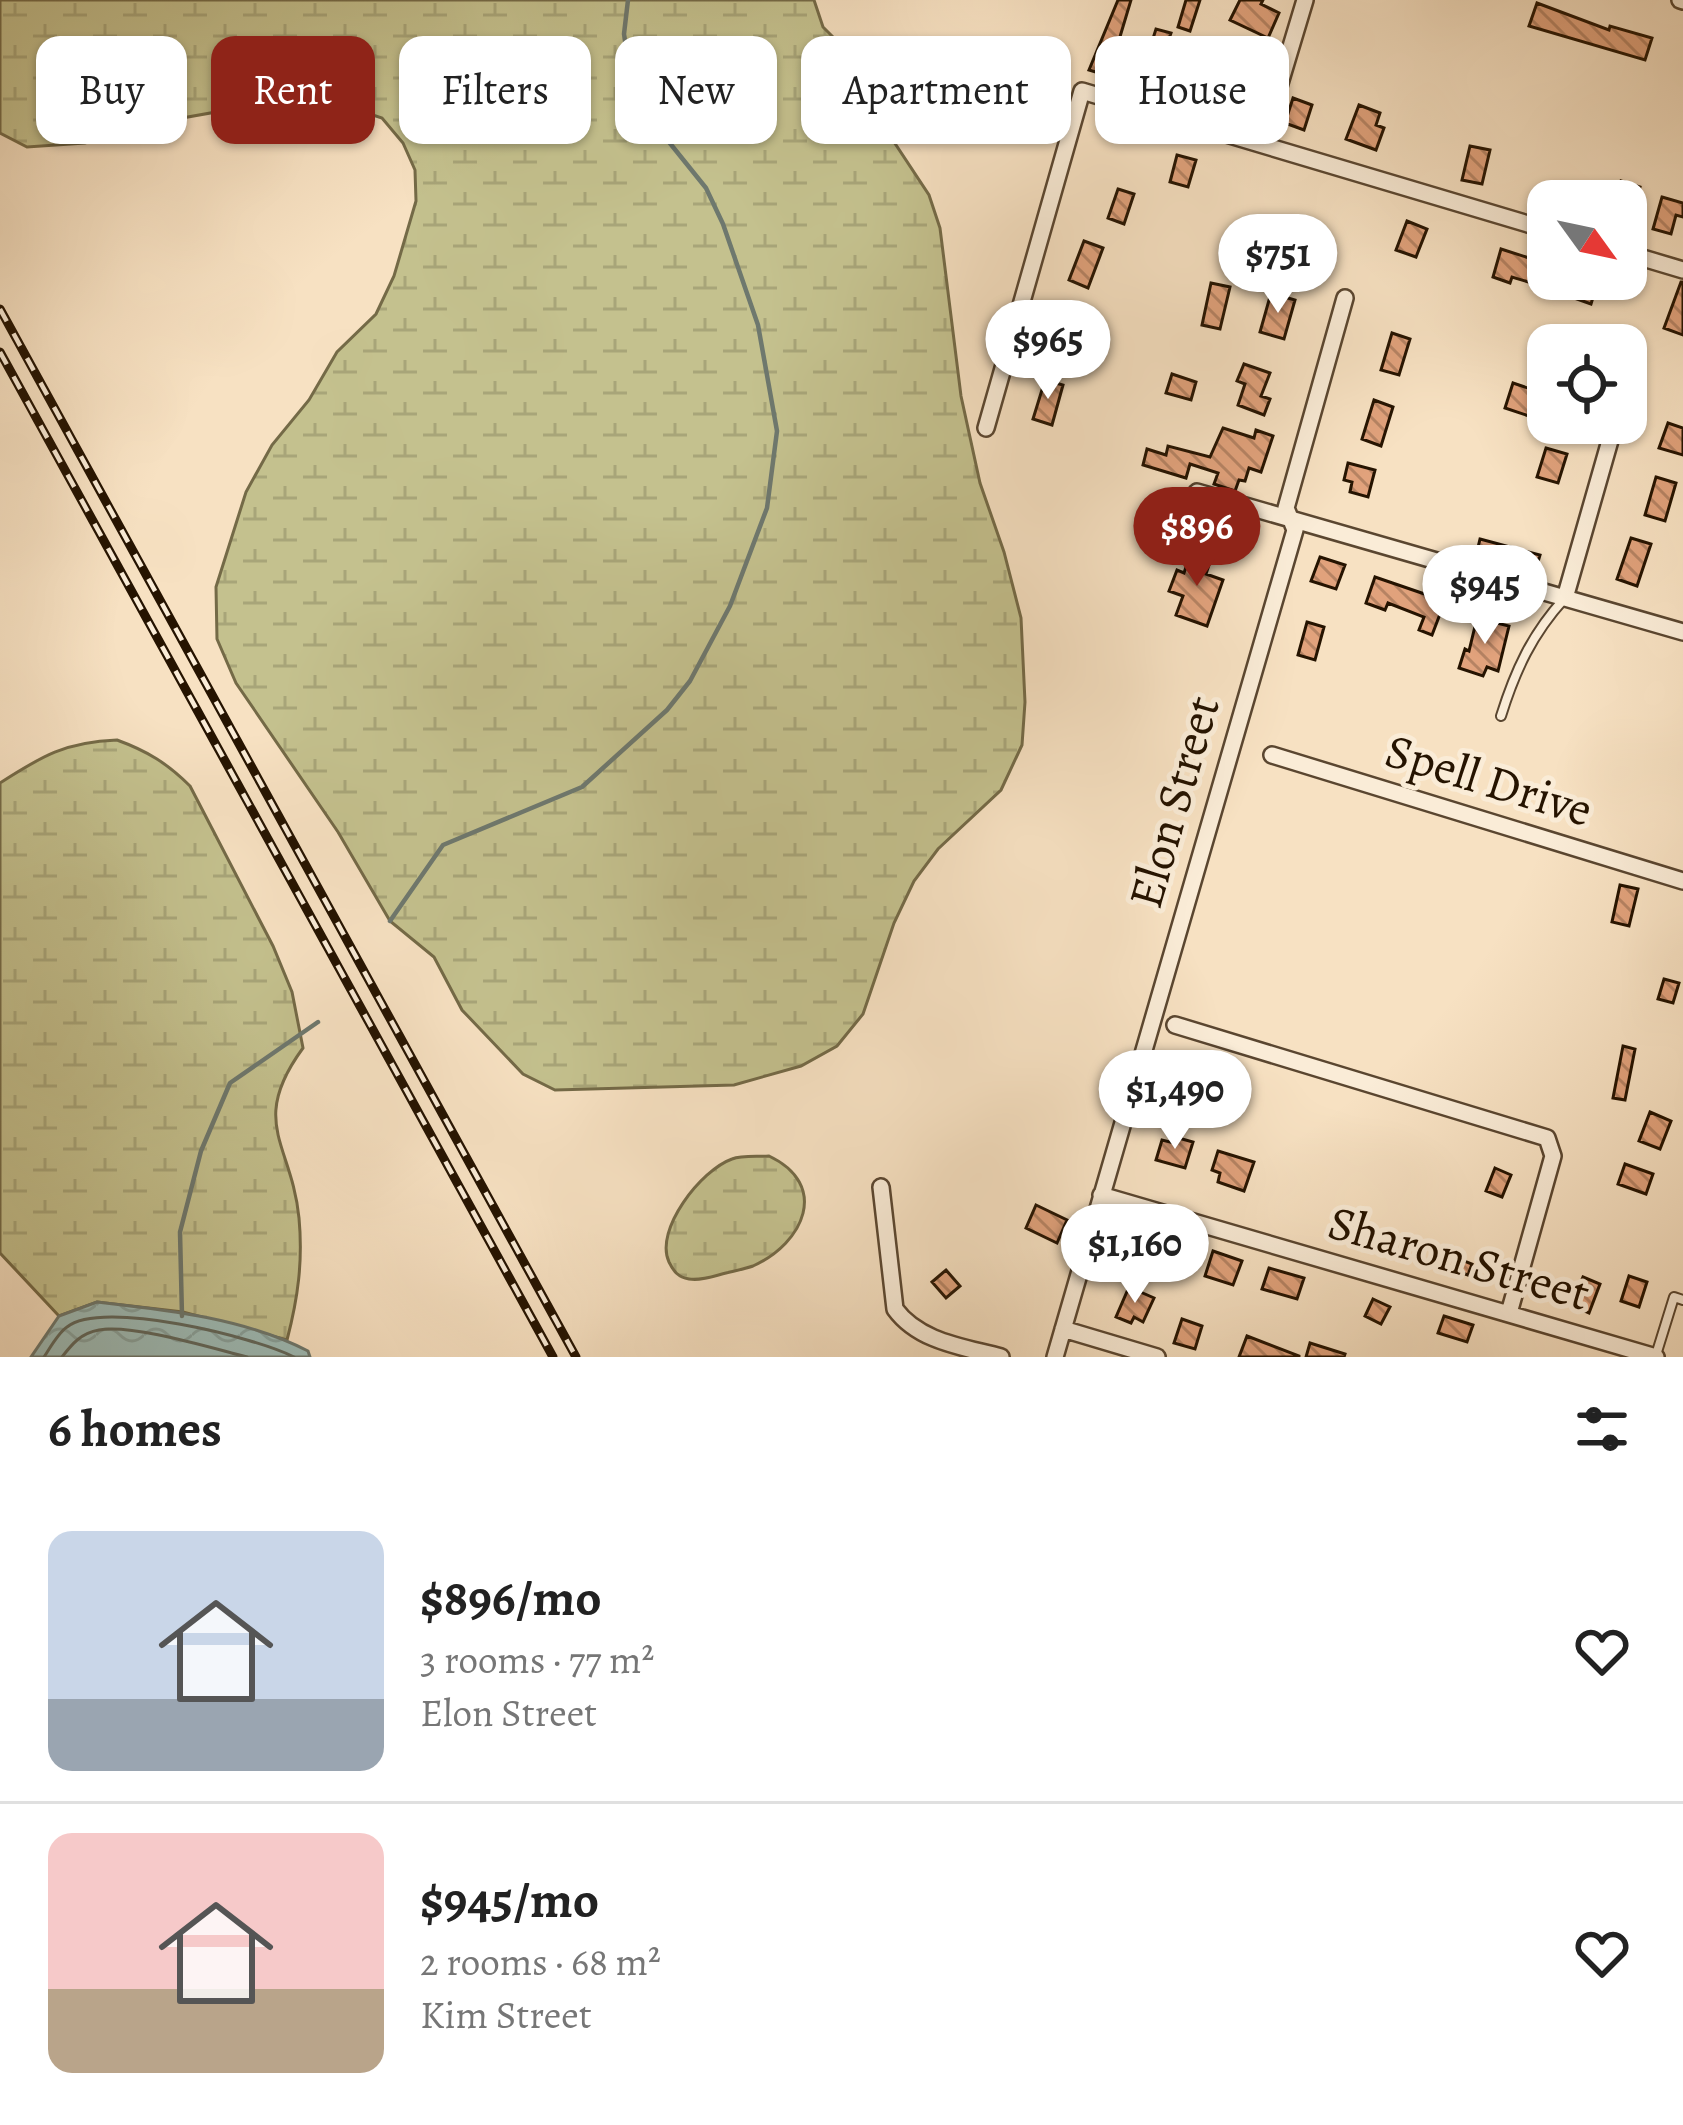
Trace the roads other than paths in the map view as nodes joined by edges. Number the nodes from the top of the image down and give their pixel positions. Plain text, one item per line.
1 (1306, 0) edge
2 (1289, 55) edge
3 (1095, 96) edge
4 (1265, 144) edge
5 (1527, 224) edge
6 (1647, 259) edge
7 (1683, 270) edge
8 (1345, 298) dead end
9 (986, 428) dead end
10 (1609, 444) edge
11 (1197, 492) dead end
12 (1291, 520) junction
13 (1565, 598) junction
14 (1683, 632) edge
15 (1501, 716) dead end
16 (1272, 755) dead end
17 (1683, 881) edge
18 (1175, 1025) dead end
19 (881, 1187) dead end
20 (1101, 1195) junction
21 (1683, 1300) edge
22 (1509, 1312) junction
23 (1063, 1329) junction
24 (1001, 1357) edge
25 (1055, 1357) edge
26 (1157, 1357) edge
27 (1656, 1357) edge

1 - 2 street
3 - 9 street
4 - 5 street
6 - 7 street
8 - 12 street, Elon Street
10 - 13 street
11 - 12 street
12 - 13 street
12 - 20 street, Elon Street
13 - 14 street
13 - 15 lane
16 - 17 street, Spell Drive
18 - 22 street
19 - 24 street
20 - 22 street, Sharon Street
20 - 23 street, Elon Street
21 - 27 lane
22 - 27 street, Sharon Street
23 - 25 street, Elon Street
23 - 26 street

